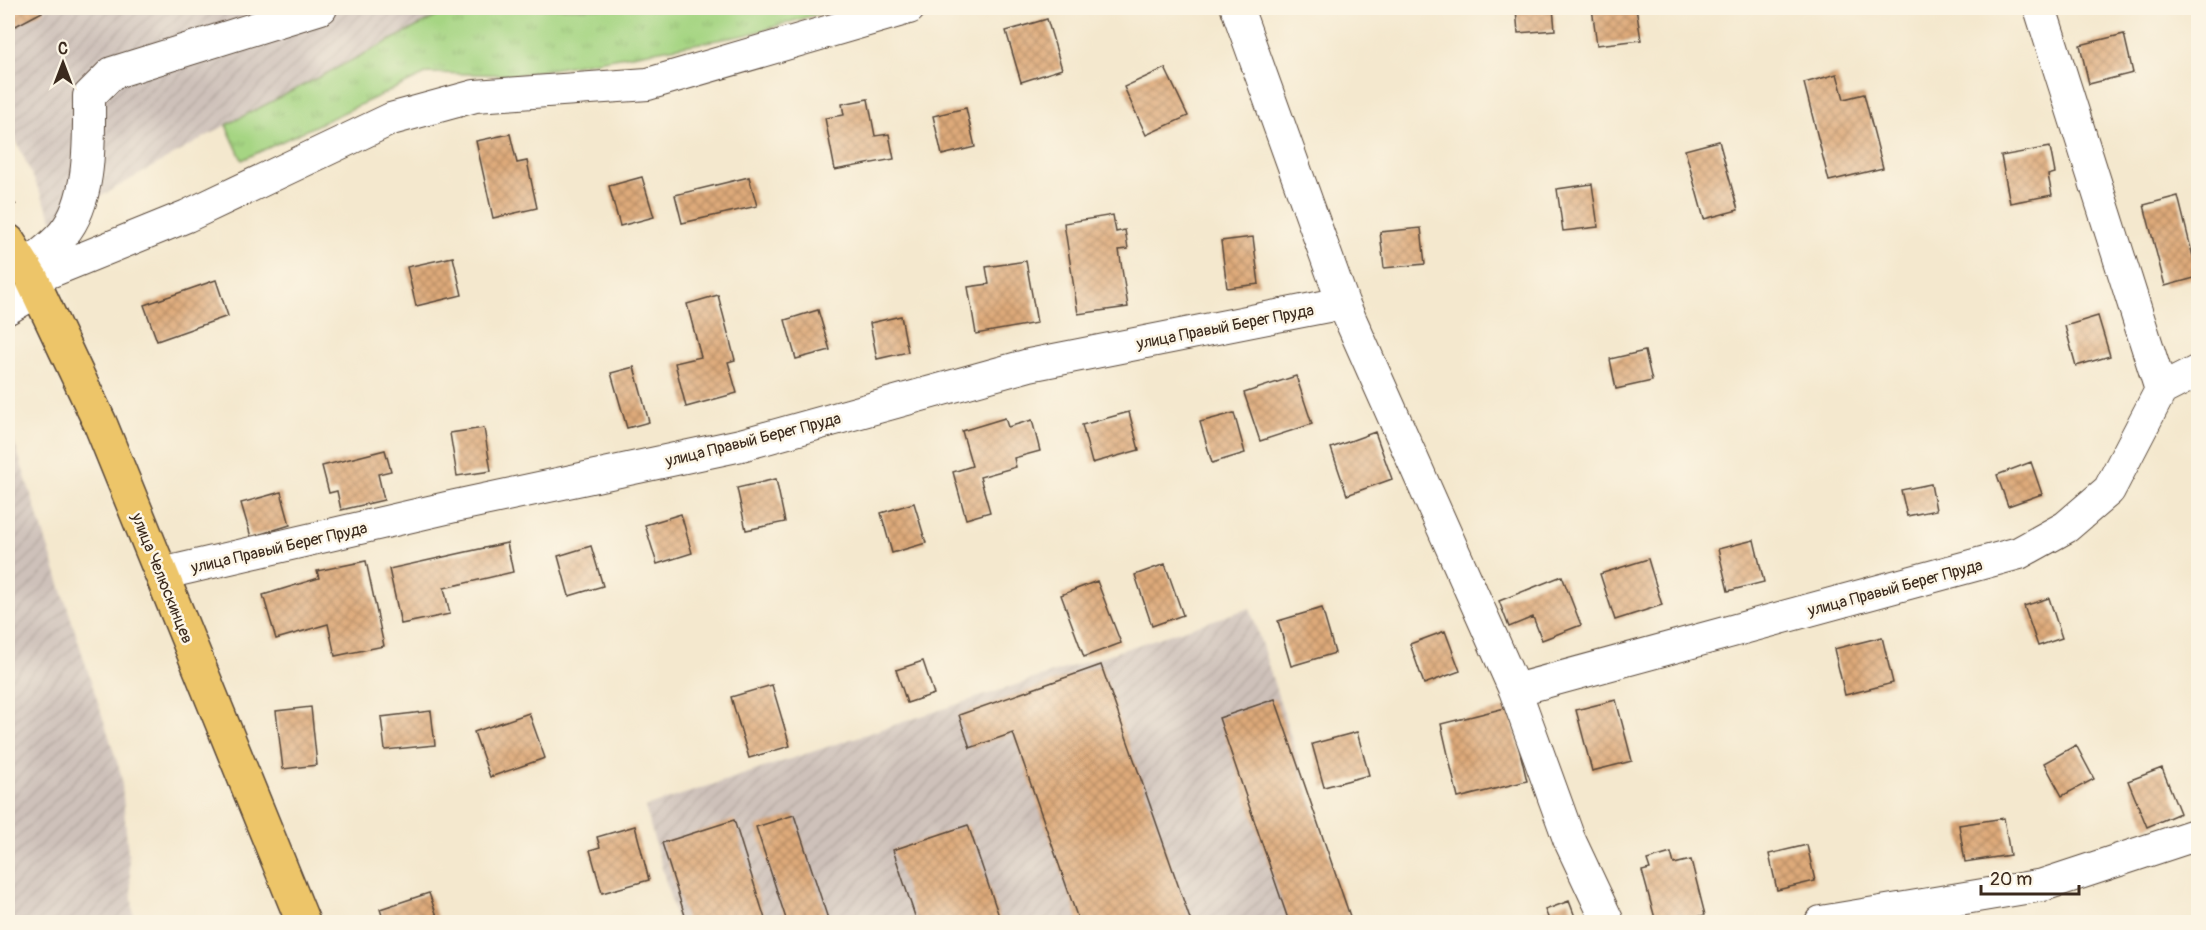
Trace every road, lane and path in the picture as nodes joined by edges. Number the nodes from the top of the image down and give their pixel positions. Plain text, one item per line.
1 (321, 8) edge
2 (909, 8) edge
3 (1237, 8) edge
4 (2040, 8) edge
5 (8, 241) edge
6 (25, 276) edge
7 (1343, 303) junction
8 (8, 308) edge
9 (2199, 371) edge
10 (2162, 390) junction
11 (161, 574) junction
12 (1515, 690) junction
13 (2199, 834) edge
14 (303, 922) edge
15 (1608, 922) edge
16 (1821, 922) edge

1 - 6 street
2 - 6 street
3 - 7 street
4 - 10 street
5 - 6 main road, улица Челюскинцев
6 - 8 street
6 - 11 main road, улица Челюскинцев
7 - 11 street, улица Правый Берег Пруда
7 - 12 street
9 - 10 street
10 - 12 street, улица Правый Берег Пруда
11 - 14 main road, улица Челюскинцев
12 - 15 street
13 - 16 street

